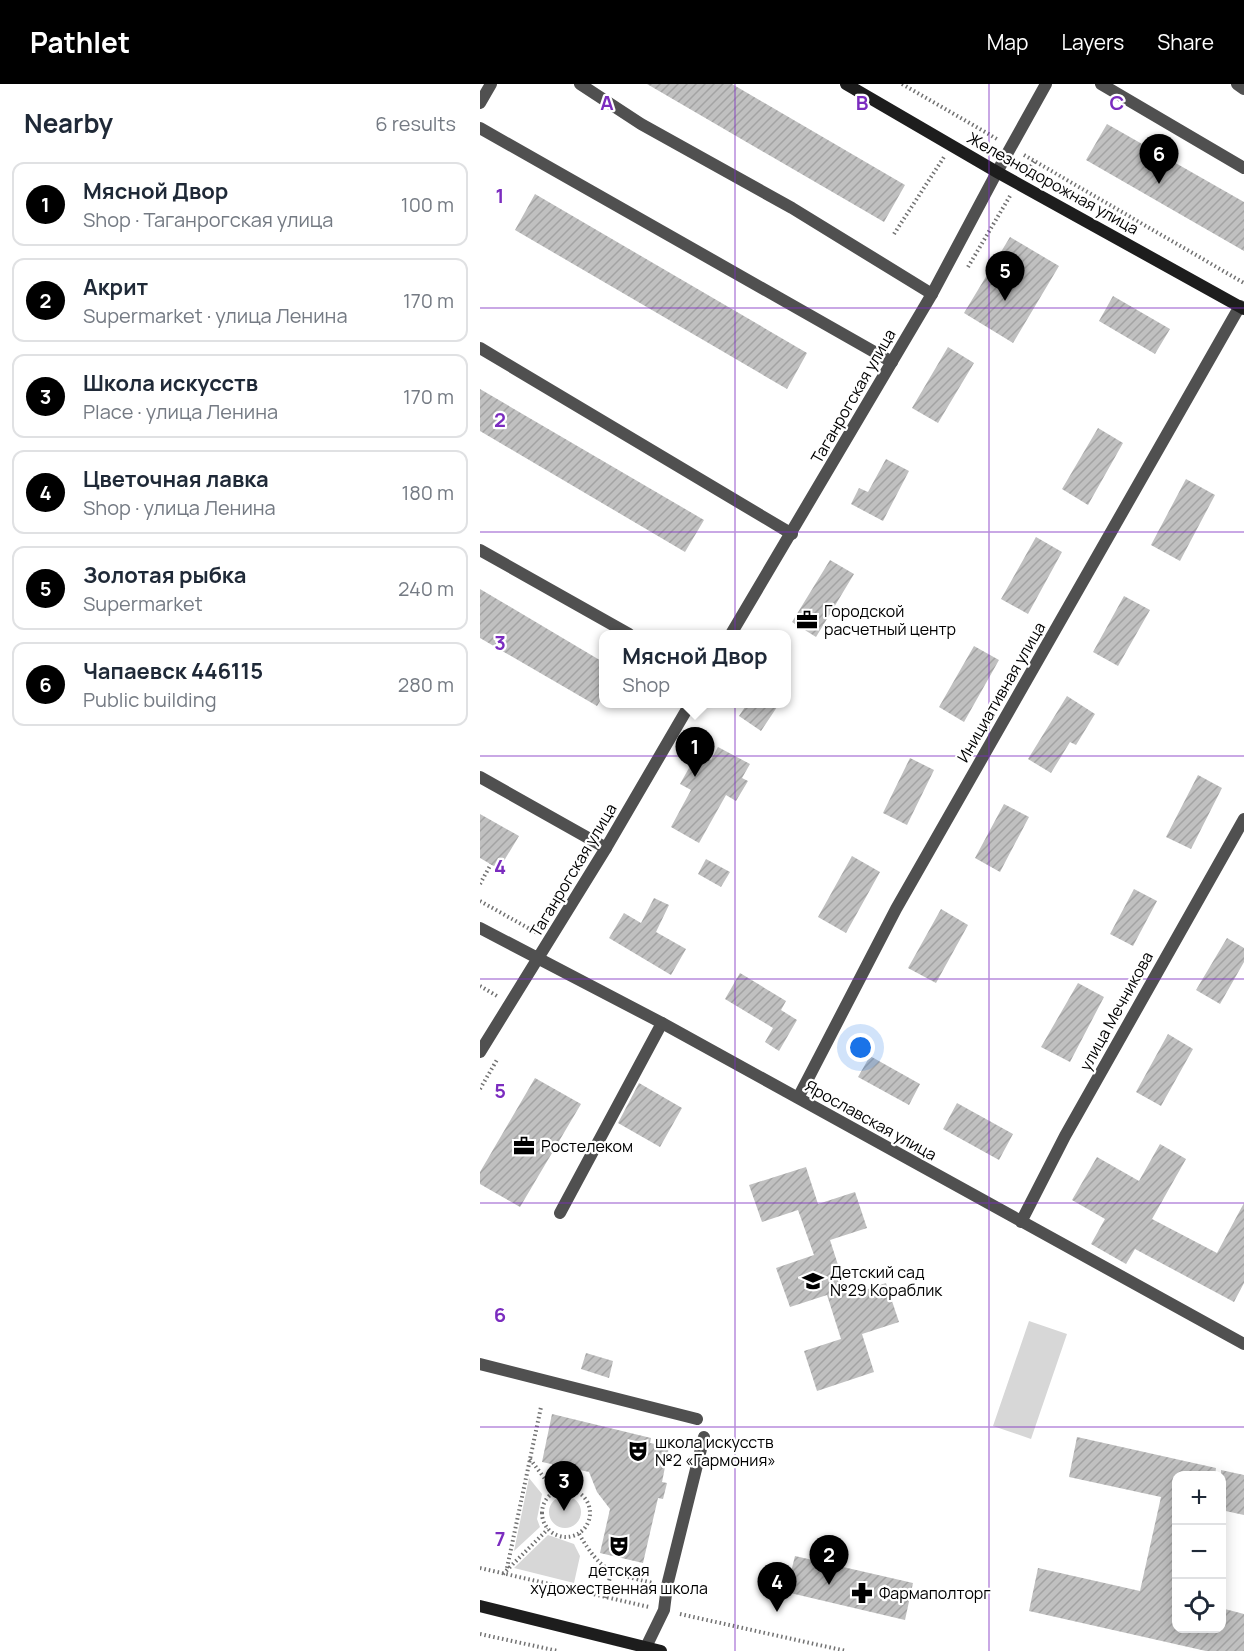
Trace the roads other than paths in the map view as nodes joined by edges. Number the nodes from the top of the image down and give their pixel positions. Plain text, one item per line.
1 (491, 84) edge
2 (580, 84) edge
3 (846, 84) edge
4 (1046, 84) edge
5 (1101, 84) edge
6 (1237, 84) edge
7 (1244, 89) edge
8 (480, 103) edge
9 (480, 128) edge
10 (1244, 168) edge
11 (997, 172) junction
12 (932, 294) junction
13 (1242, 308) edge
14 (480, 348) edge
15 (892, 362) junction
16 (792, 534) junction
17 (480, 550) edge
18 (621, 630) edge
19 (734, 630) edge
20 (688, 708) edge
21 (480, 777) edge
22 (1244, 819) edge
23 (606, 848) junction
24 (480, 928) edge
25 (538, 960) junction
26 (662, 1023) junction
27 (480, 1052) edge
28 (798, 1098) junction
29 (560, 1213) dead end
30 (1021, 1222) junction
31 (1244, 1344) edge
32 (480, 1364) edge
33 (697, 1419) dead end
34 (704, 1437) dead end
35 (480, 1606) edge
36 (646, 1647) junction
37 (661, 1651) edge

1 - 8 street
2 - 12 street
3 - 11 main road, Железнодорожная улица
4 - 11 street, Таганрогская улица
5 - 10 street
6 - 7 street
9 - 15 street
11 - 12 street, Таганрогская улица
11 - 13 main road, Железнодорожная улица
12 - 15 street, Таганрогская улица
13 - 28 street, Инициативная улица
14 - 16 street
15 - 16 street, Таганрогская улица
16 - 19 street, Таганрогская улица
17 - 18 street
20 - 23 street, Таганрогская улица
21 - 23 street
22 - 30 street, улица Мечникова
23 - 25 street, Таганрогская улица
24 - 25 street, Ярославская улица
25 - 26 street, Ярославская улица
25 - 27 street, Таганрогская улица
26 - 28 street, Ярославская улица
26 - 29 street
28 - 30 street, Ярославская улица
30 - 31 street, Ярославская улица
32 - 33 street
34 - 36 street
35 - 36 main road
36 - 37 main road

